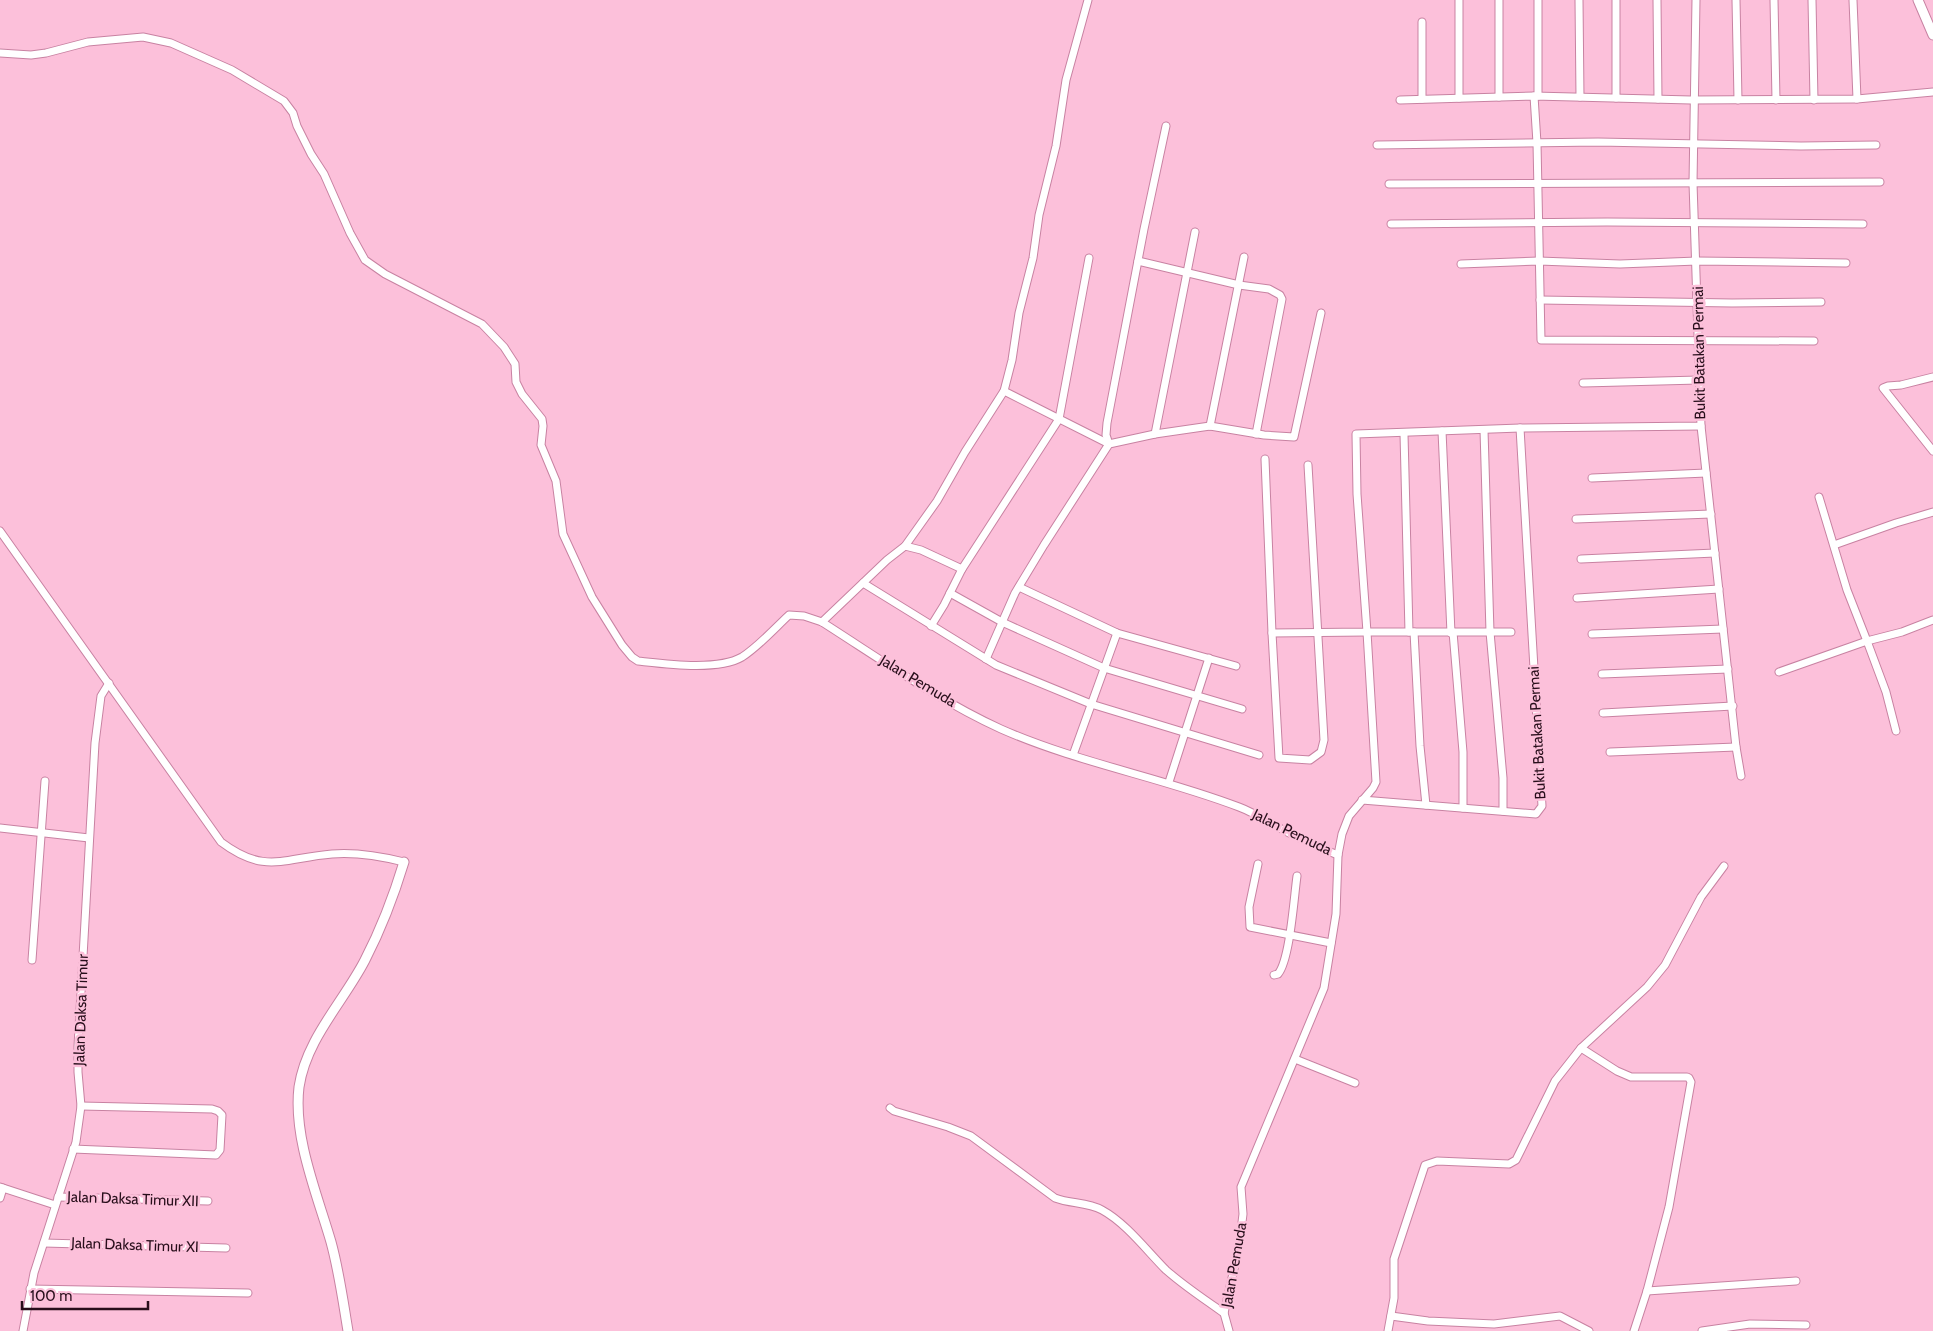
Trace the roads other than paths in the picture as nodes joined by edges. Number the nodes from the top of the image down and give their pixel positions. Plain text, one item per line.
1 (1088, 0) edge
2 (1459, 0) edge
3 (1499, 0) edge
4 (1538, 0) edge
5 (1579, 0) edge
6 (1616, 0) edge
7 (1657, 0) edge
8 (1696, 0) edge
9 (1736, 0) edge
10 (1774, 0) edge
11 (1812, 0) edge
12 (1853, 0) edge
13 (1918, 0) edge
14 (1422, 22) dead end
15 (1933, 35) edge
16 (0, 53) edge
17 (1933, 92) edge
18 (1536, 96) junction
19 (1499, 97) junction
20 (1580, 97) junction
21 (1459, 98) junction
22 (1616, 98) junction
23 (1422, 99) junction
24 (1658, 99) junction
25 (1400, 100) dead end
26 (1695, 100) junction
27 (1738, 100) junction
28 (1776, 100) junction
29 (1814, 100) junction
30 (1856, 100) junction
31 (1166, 126) dead end
32 (1537, 143) junction
33 (1694, 143) junction
34 (1377, 145) dead end
35 (1876, 145) dead end
36 (1880, 182) dead end
37 (1693, 183) junction
38 (1388, 184) dead end
39 (1538, 184) junction
40 (1538, 223) junction
41 (1391, 224) dead end
42 (1696, 224) junction
43 (1863, 224) dead end
44 (1195, 232) dead end
45 (1244, 257) dead end
46 (1089, 258) dead end
47 (1138, 261) junction
48 (1539, 261) junction
49 (1696, 261) junction
50 (1846, 263) dead end
51 (1461, 264) dead end
52 (1186, 273) junction
53 (1239, 285) junction
54 (1540, 300) junction
55 (1698, 301) junction
56 (1821, 302) dead end
57 (1321, 314) dead end
58 (1700, 341) junction
59 (1814, 341) dead end
60 (1933, 377) edge
61 (1699, 380) junction
62 (1583, 383) dead end
63 (1004, 391) junction
64 (1059, 419) junction
65 (1210, 426) junction
66 (1701, 426) junction
67 (1520, 428) junction
68 (1484, 430) junction
69 (1442, 431) junction
70 (1155, 434) junction
71 (1256, 434) junction
72 (1404, 434) junction
73 (1109, 444) junction
74 (1933, 451) edge
75 (1265, 459) dead end
76 (1308, 465) dead end
77 (1706, 473) junction
78 (1592, 478) dead end
79 (1819, 497) dead end
80 (1933, 512) edge
81 (1711, 514) junction
82 (1576, 519) dead end
83 (0, 531) edge
84 (1834, 545) junction
85 (905, 546) junction
86 (1715, 553) junction
87 (1581, 559) dead end
88 (962, 569) junction
89 (863, 583) junction
90 (1019, 587) junction
91 (1718, 589) junction
92 (950, 593) junction
93 (1577, 598) dead end
94 (1933, 620) edge
95 (822, 622) junction
96 (1002, 622) junction
97 (931, 626) junction
98 (1723, 629) junction
99 (1367, 632) junction
100 (1411, 632) junction
101 (1452, 632) junction
102 (1490, 632) junction
103 (1511, 632) dead end
104 (1118, 633) junction
105 (1272, 633) junction
106 (1318, 633) junction
107 (1592, 634) dead end
108 (1867, 641) junction
109 (1209, 658) junction
110 (986, 660) junction
111 (1236, 666) dead end
112 (1104, 668) junction
113 (1728, 670) junction
114 (1779, 672) dead end
115 (1602, 674) dead end
116 (109, 683) junction
117 (1196, 697) junction
118 (1091, 704) junction
119 (1733, 706) junction
120 (1242, 710) dead end
121 (1603, 712) dead end
122 (1896, 731) dead end
123 (1184, 733) junction
124 (1736, 747) junction
125 (1610, 752) dead end
126 (1259, 755) dead end
127 (1073, 756) junction
128 (1742, 776) dead end
129 (46, 781) dead end
130 (1169, 782) junction
131 (1362, 800) junction
132 (1426, 805) junction
133 (1463, 808) junction
134 (1503, 812) junction
135 (0, 828) edge
136 (42, 833) junction
137 (89, 838) junction
138 (1338, 855) junction
139 (404, 862) joint
140 (1258, 864) dead end
141 (1724, 866) dead end
142 (1297, 876) dead end
143 (1289, 935) junction
144 (1331, 943) junction
145 (32, 960) dead end
146 (1274, 975) dead end
147 (1581, 1048) junction
148 (1295, 1060) junction
149 (1354, 1083) dead end
150 (81, 1106) junction
151 (890, 1108) dead end
152 (73, 1149) junction
153 (2, 1187) edge
154 (58, 1197) junction
155 (0, 1198) edge
156 (208, 1201) dead end
157 (55, 1205) junction
158 (44, 1243) junction
159 (226, 1248) dead end
160 (1796, 1281) dead end
161 (30, 1289) junction
162 (1647, 1291) junction
163 (248, 1293) dead end
164 (1224, 1313) junction
165 (1390, 1316) junction
166 (1806, 1325) dead end
167 (23, 1331) edge
168 (348, 1331) edge
169 (1229, 1331) edge
170 (1388, 1331) edge
171 (1589, 1331) edge
172 (1634, 1331) edge
173 (1702, 1331) edge

1 - 63 street
2 - 21 street
3 - 19 street
4 - 18 street
5 - 20 street
6 - 22 street
7 - 24 street
8 - 26 street, Bukit Batakan Permai
9 - 27 street
10 - 28 street
11 - 29 street
12 - 30 street
13 - 15 street
14 - 23 street
16 - 95 street, Jalan Pemuda
17 - 30 street
18 - 19 street
18 - 20 street
18 - 32 street
19 - 21 street
20 - 22 street
21 - 23 street
22 - 24 street
23 - 25 street
24 - 26 street
26 - 27 street
26 - 33 street, Bukit Batakan Permai
27 - 28 street
28 - 29 street
29 - 30 street
31 - 47 street
32 - 33 street
32 - 34 street
32 - 39 street
33 - 35 street
33 - 37 street, Bukit Batakan Permai
36 - 37 street
37 - 39 street
37 - 42 street, Bukit Batakan Permai
38 - 39 street
39 - 40 street
40 - 41 street
40 - 42 street
40 - 48 street
42 - 43 street
42 - 49 street, Bukit Batakan Permai
44 - 52 street
45 - 53 street
46 - 64 street
47 - 52 street
47 - 73 street
48 - 49 street
48 - 51 street
48 - 54 street
49 - 50 street
49 - 55 street, Bukit Batakan Permai
52 - 53 street
52 - 70 street
53 - 65 street
53 - 71 street
54 - 55 street
54 - 58 street
55 - 56 street
55 - 58 street, Bukit Batakan Permai
57 - 71 street
58 - 59 street
58 - 61 street, Bukit Batakan Permai
60 - 74 street
61 - 62 street
61 - 66 street, Bukit Batakan Permai
63 - 64 street
63 - 85 street
64 - 73 street
64 - 88 street
65 - 70 street
65 - 71 street
66 - 67 street, Bukit Batakan Permai
66 - 77 street
67 - 68 street, Bukit Batakan Permai
67 - 134 street, Bukit Batakan Permai
68 - 69 street, Bukit Batakan Permai
68 - 102 street
69 - 72 street, Bukit Batakan Permai
69 - 101 street
70 - 73 street
72 - 99 street, Bukit Batakan Permai
72 - 100 street
73 - 90 street
75 - 105 street
76 - 106 street
77 - 78 street
77 - 81 street
79 - 84 street
80 - 84 street
81 - 82 street
81 - 86 street
83 - 116 street
84 - 108 street
85 - 88 street
85 - 89 street
86 - 87 street
86 - 91 street
88 - 92 street
89 - 95 street
89 - 97 street
90 - 96 street
90 - 104 street
91 - 93 street
91 - 98 street
92 - 96 street
92 - 97 street
94 - 108 street
95 - 127 street, Jalan Pemuda
96 - 110 street
96 - 112 street
97 - 110 street
98 - 107 street
98 - 113 street
99 - 100 street
99 - 106 street
99 - 131 street, Bukit Batakan Permai
100 - 101 street
100 - 132 street
101 - 102 street
101 - 133 street
102 - 103 street
102 - 134 street
104 - 109 street
104 - 112 street
105 - 106 street
105 - 106 street
108 - 114 street
108 - 122 street
109 - 111 street
109 - 117 street
110 - 118 street
112 - 117 street
112 - 118 street
113 - 115 street
113 - 119 street
116 - 137 street, Jalan Daksa Timur
116 - 139 street
117 - 120 street
117 - 123 street
118 - 123 street
118 - 127 street
119 - 121 street
119 - 124 street
123 - 126 street
123 - 130 street
124 - 125 street
124 - 128 street
127 - 130 street, Jalan Pemuda
129 - 136 street
130 - 138 street, Jalan Pemuda
131 - 132 street, Bukit Batakan Permai
131 - 138 street, Bukit Batakan Permai
132 - 133 street, Bukit Batakan Permai
133 - 134 street, Bukit Batakan Permai
135 - 136 street
136 - 137 street
136 - 145 street
137 - 150 street, Jalan Daksa Timur
138 - 144 street, Jalan Pemuda
139 - 168 street
140 - 143 street
141 - 147 street
142 - 143 street
143 - 144 street
143 - 146 street
144 - 148 street, Jalan Pemuda
147 - 162 street
147 - 165 street
148 - 149 street
148 - 164 street, Jalan Pemuda
150 - 152 street, Jalan Daksa Timur
150 - 152 street
151 - 164 street
152 - 154 street, Jalan Daksa Timur
153 - 155 street
153 - 157 street
154 - 156 street, Jalan Daksa Timur XII
154 - 157 street, Jalan Daksa Timur
157 - 158 street, Jalan Daksa Timur
158 - 159 street, Jalan Daksa Timur XI
158 - 161 street, Jalan Daksa Timur
160 - 162 street
161 - 163 street
161 - 167 street, Jalan Daksa Timur
162 - 172 street
164 - 169 street, Jalan Pemuda
165 - 170 street
165 - 171 street
166 - 173 street

